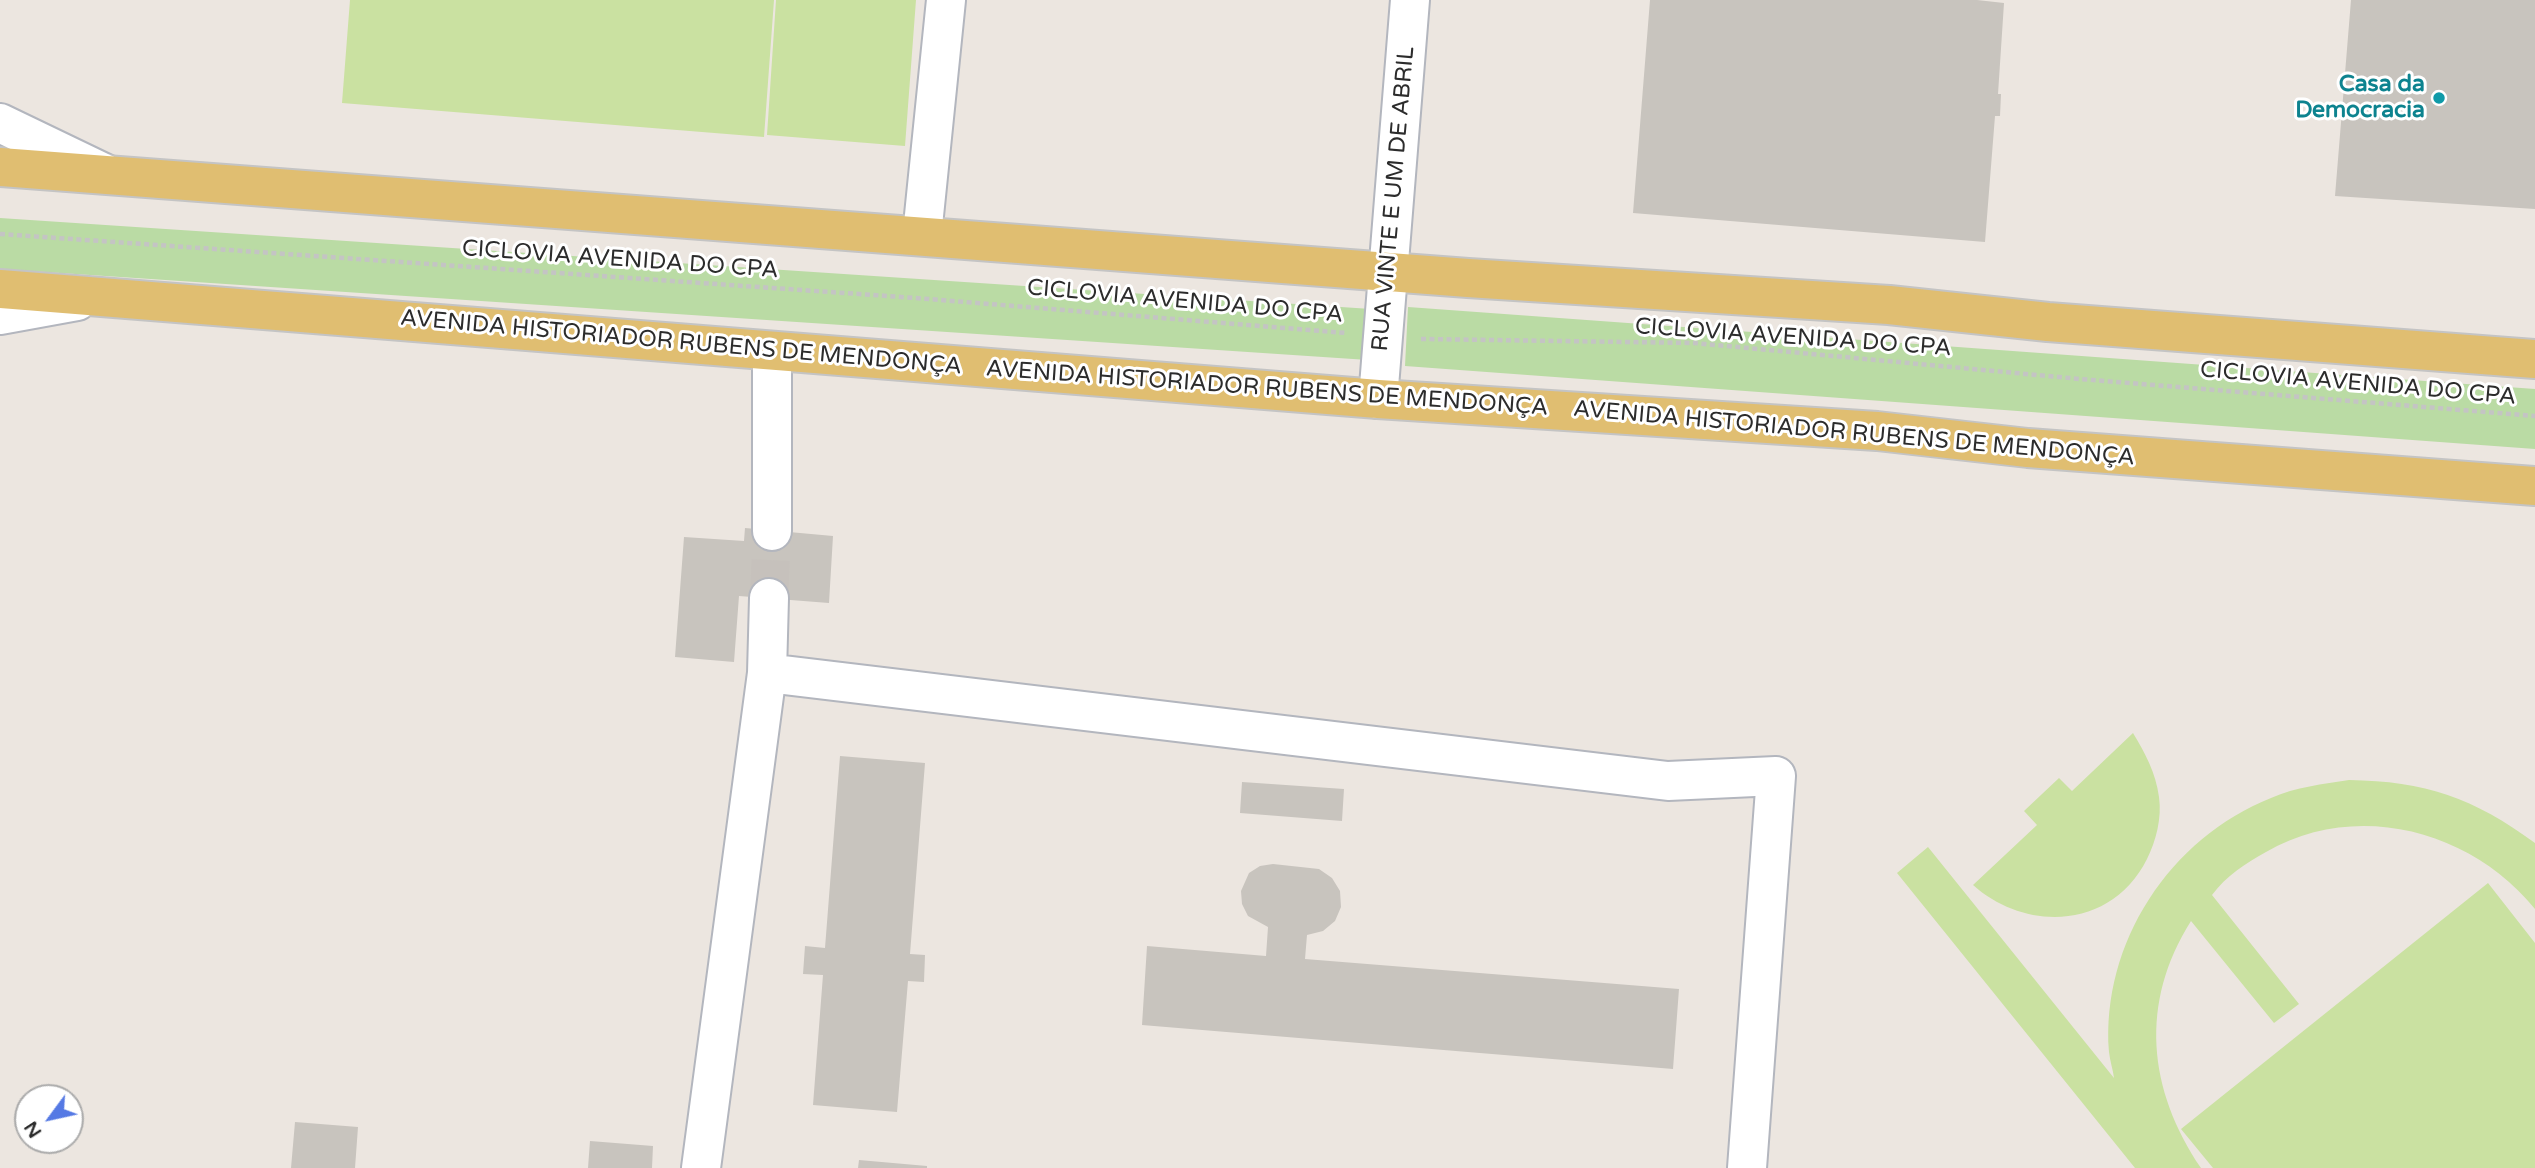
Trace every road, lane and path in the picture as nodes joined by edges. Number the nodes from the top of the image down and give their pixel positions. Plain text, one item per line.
1 (946, 0) edge
2 (1410, 0) edge
3 (0, 123) edge
4 (0, 167) edge
5 (107, 175) junction
6 (0, 233) edge
7 (922, 235) junction
8 (1388, 272) junction
9 (0, 289) edge
10 (99, 297) junction
11 (0, 315) edge
12 (1383, 335) junction
13 (772, 351) junction
14 (2535, 359) edge
15 (1378, 399) junction
16 (2535, 416) edge
17 (2535, 486) edge
18 (772, 531) tunnel mouth
19 (769, 598) tunnel mouth
20 (767, 673) junction
21 (701, 1168) edge
22 (1747, 1168) edge

1 - 7 street
2 - 8 street, RUA VINTE E UM DE ABRIL
3 - 5 street
4 - 5 main road
5 - 7 main road
6 - 12 path, CICLOVIA AVENIDA DO CPA
7 - 8 main road
8 - 12 street, RUA VINTE E UM DE ABRIL
8 - 14 main road
9 - 10 main road, AVENIDA HISTORIADOR RUBENS DE MENDONÇA
10 - 11 street
10 - 13 main road, AVENIDA HISTORIADOR RUBENS DE MENDONÇA
12 - 15 street, RUA VINTE E UM DE ABRIL
12 - 16 path, CICLOVIA AVENIDA DO CPA
13 - 15 main road, AVENIDA HISTORIADOR RUBENS DE MENDONÇA
13 - 18 street
15 - 17 main road, AVENIDA HISTORIADOR RUBENS DE MENDONÇA
19 - 20 street
20 - 21 street
20 - 22 street

